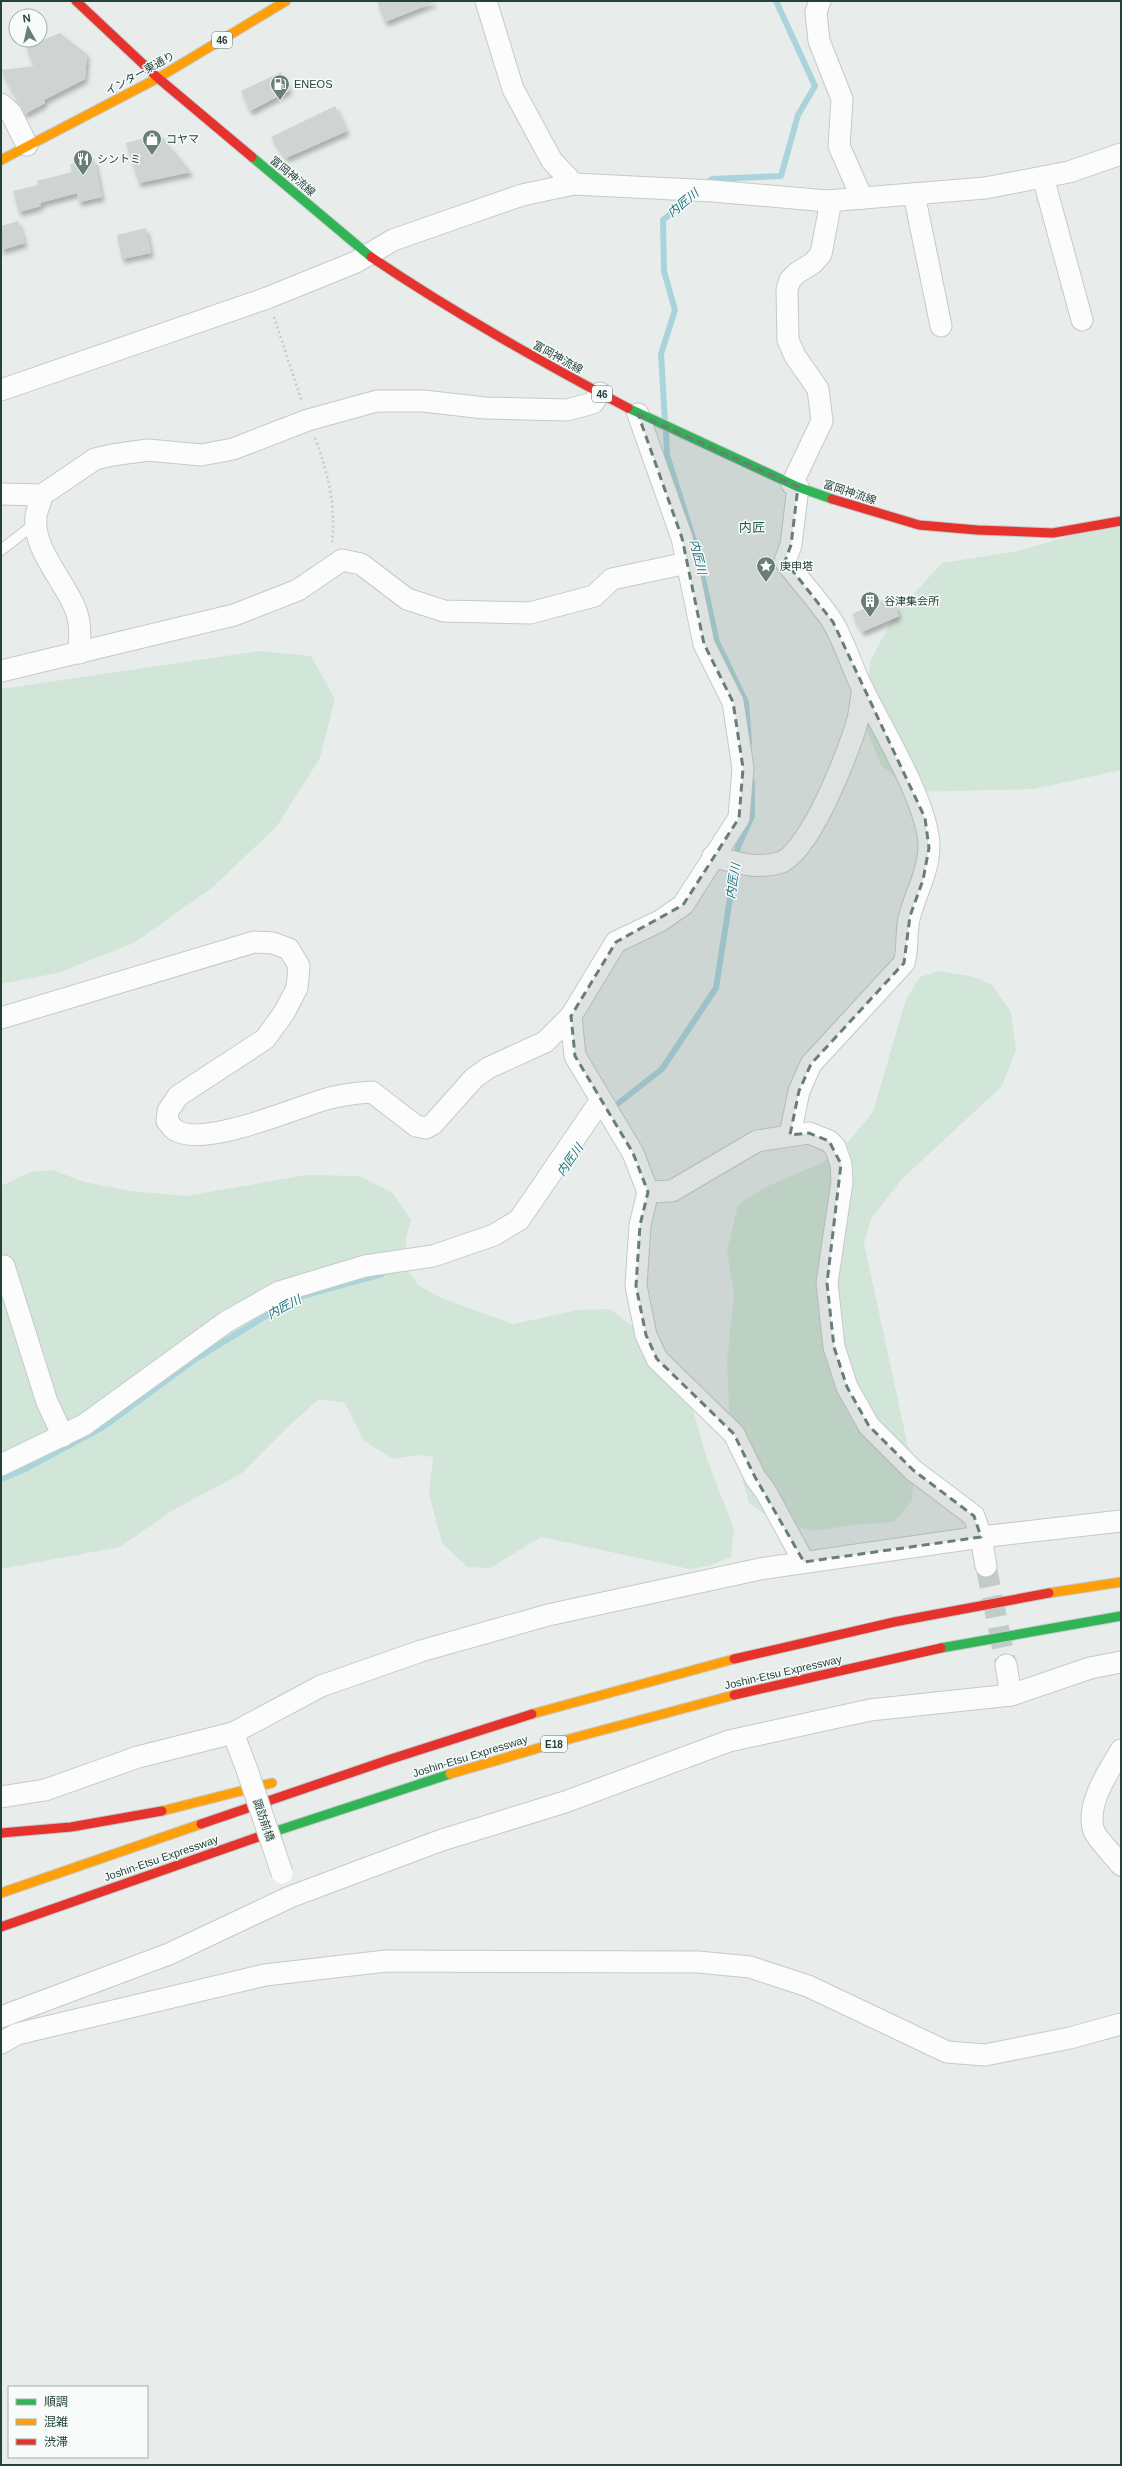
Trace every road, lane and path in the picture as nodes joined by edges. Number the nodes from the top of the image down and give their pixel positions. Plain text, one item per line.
1 (76, 1) edge
2 (286, 1) edge
3 (486, 1) edge
4 (820, 1) edge
5 (158, 78) junction
6 (1, 104) edge
7 (27, 145) junction
8 (1121, 154) edge
9 (1, 160) edge
10 (1043, 177) junction
11 (574, 184) junction
12 (914, 194) junction
13 (862, 198) junction
14 (827, 201) junction
15 (367, 254) junction
16 (1082, 320) dead end
17 (941, 326) dead end
18 (1, 390) edge
19 (600, 393) junction
20 (638, 414) junction
21 (795, 486) junction
22 (1, 494) edge
23 (42, 495) junction
24 (1121, 521) edge
25 (37, 522) junction
26 (1, 550) edge
27 (687, 563) junction
28 (79, 653) junction
29 (1, 671) edge
30 (863, 690) junction
31 (713, 856) junction
32 (571, 1016) junction
33 (1, 1018) edge
34 (601, 1100) junction
35 (790, 1135) junction
36 (648, 1192) junction
37 (1, 1267) edge
38 (63, 1436) junction
39 (1, 1465) edge
40 (1121, 1521) edge
41 (981, 1537) junction
42 (804, 1562) junction
43 (986, 1566) tunnel mouth
44 (1121, 1582) edge
45 (1121, 1616) edge
46 (1121, 1662) edge
47 (1006, 1665) tunnel mouth
48 (660, 1678) junction
49 (1011, 1695) junction
50 (233, 1733) junction
51 (408, 1743) dead end
52 (1121, 1750) edge
53 (285, 1780) dead end
54 (1, 1797) edge
55 (1, 1833) edge
56 (1121, 1865) edge
57 (105, 1890) junction
58 (1, 1892) edge
59 (290, 1897) junction
60 (1, 1927) edge
61 (1, 1932) edge
62 (1, 2017) edge
63 (1121, 2024) edge
64 (1, 2043) edge

1 - 5 main road, 富岡神流線 / 46
2 - 5 main road, インター東通り / 46
3 - 11 street
4 - 13 street
5 - 7 main road, インター東通り
5 - 15 main road, 富岡神流線 / 46
6 - 7 street
7 - 9 main road, インター東通り
8 - 10 street
10 - 12 street
10 - 16 street
11 - 14 street
11 - 15 street
12 - 13 street
12 - 17 street
13 - 14 street
14 - 21 street
15 - 18 street
15 - 19 main road, 富岡神流線 / 46
19 - 20 main road, 富岡神流線 / 46
19 - 23 street
20 - 21 main road, 富岡神流線 / 46
20 - 27 street
21 - 24 main road, 富岡神流線 / 46
21 - 30 street
22 - 23 street
23 - 25 street
25 - 26 lane
25 - 28 street
27 - 28 street
27 - 31 street
28 - 29 street
30 - 31 street
30 - 35 street
31 - 32 street
32 - 33 street
32 - 34 street
34 - 36 street
34 - 38 street
35 - 36 street
35 - 41 street
36 - 42 street
37 - 38 street
38 - 39 street
40 - 41 street
41 - 42 street
41 - 43 street
42 - 50 street
44 - 48 main road, Joshin-Etsu Expressway
45 - 57 main road, Joshin-Etsu Expressway / E18
46 - 49 street
47 - 49 street
48 - 51 main road
48 - 58 main road, Joshin-Etsu Expressway
49 - 59 street
50 - 54 street
50 - 59 street, 諏訪前橋, bridge
52 - 56 street
53 - 55 main road
57 - 60 main road, Joshin-Etsu Expressway / E18
57 - 61 main road
59 - 62 street
63 - 64 street

